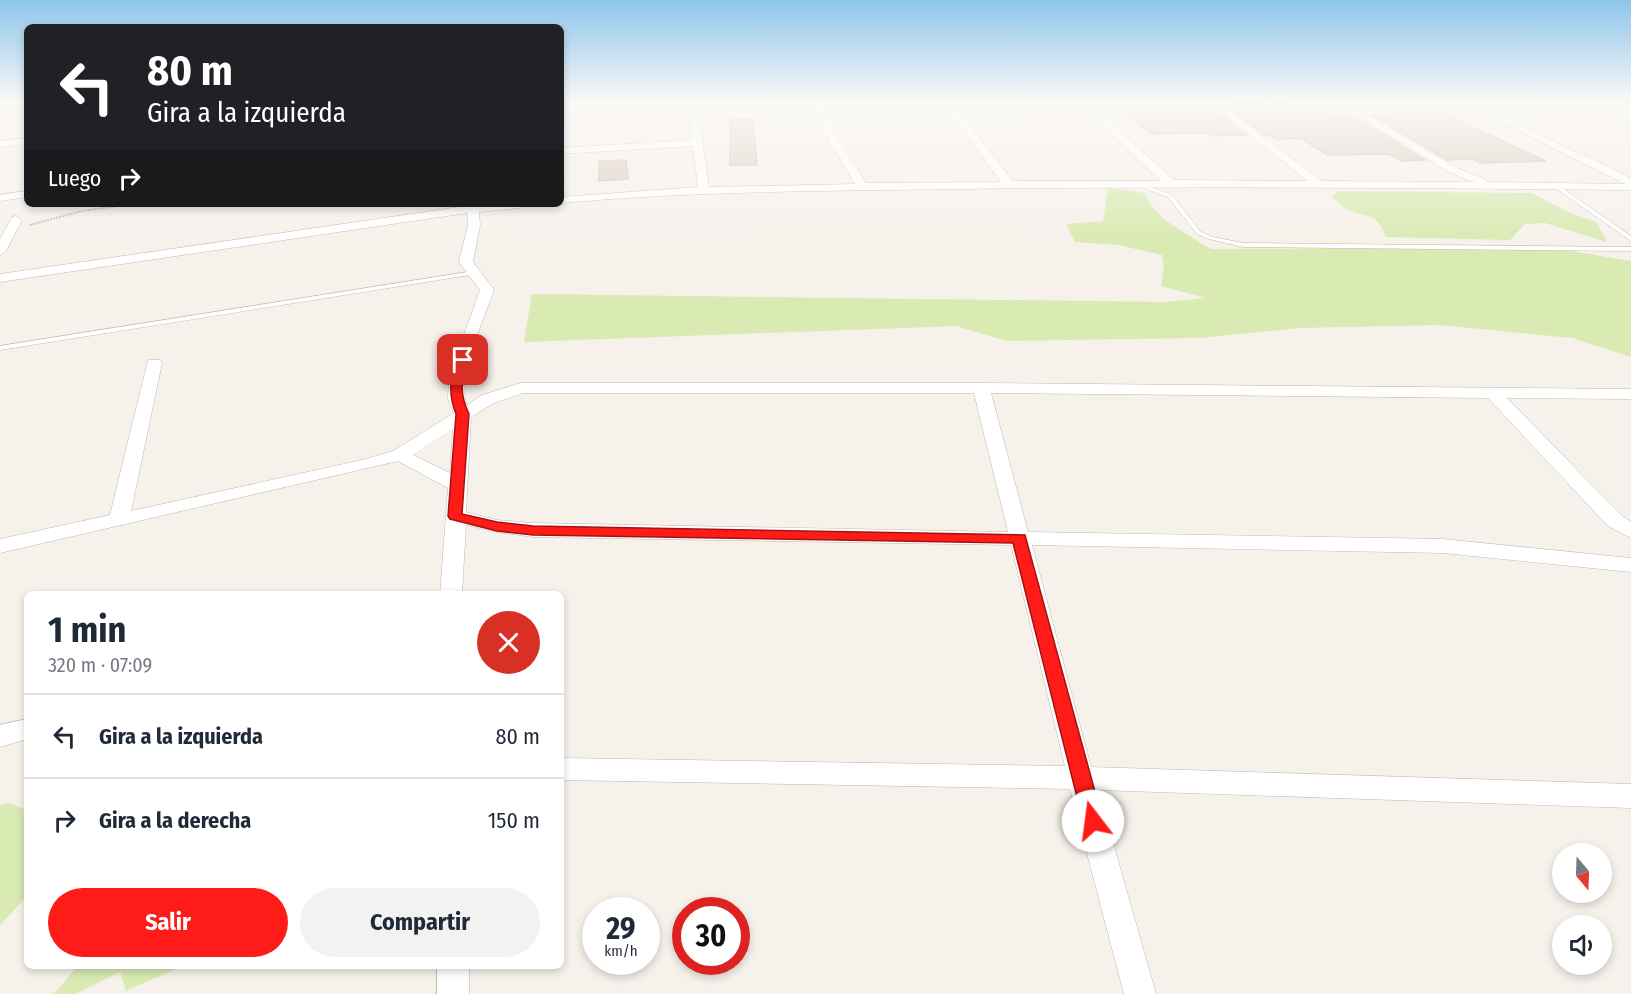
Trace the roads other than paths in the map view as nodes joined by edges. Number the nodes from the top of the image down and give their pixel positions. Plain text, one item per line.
1 (597, 149) edge
2 (699, 149) edge
3 (840, 149) edge
4 (983, 149) edge
5 (1133, 149) edge
6 (1274, 149) edge
7 (1419, 149) edge
8 (1563, 149) edge
9 (564, 152) edge
10 (1631, 182) edge
11 (1009, 184) junction
12 (1138, 184) junction
13 (1171, 184) junction
14 (1319, 184) junction
15 (1492, 186) junction
16 (1556, 186) junction
17 (862, 187) junction
18 (1631, 187) edge
19 (704, 191) junction
20 (24, 194) edge
21 (0, 198) edge
22 (564, 200) edge
23 (467, 207) edge
24 (472, 207) edge
25 (420, 216) junction
26 (15, 224) road end
27 (474, 225) junction
28 (1631, 239) edge
29 (1631, 249) edge
30 (0, 251) edge
31 (474, 273) junction
32 (0, 278) edge
33 (0, 348) edge
34 (154, 363) dead end
35 (981, 388) junction
36 (1493, 393) junction
37 (1631, 394) edge
38 (462, 414) junction
39 (400, 455) junction
40 (458, 485) junction
41 (455, 516) junction
42 (119, 520) junction
43 (1631, 531) edge
44 (1020, 539) junction
45 (0, 546) edge
46 (1631, 565) edge
47 (451, 591) edge
48 (24, 730) edge
49 (0, 736) edge
50 (564, 769) edge
51 (1081, 778) junction
52 (1631, 796) edge
53 (453, 969) edge
54 (453, 994) edge
55 (1140, 994) edge

1 - 9 street
2 - 19 street
3 - 17 street
4 - 11 street
5 - 13 street
6 - 14 street
7 - 15 street
8 - 10 street
11 - 12 street
11 - 17 street
12 - 13 street
12 - 29 lane
13 - 14 street
14 - 15 street
15 - 16 street
16 - 18 street
16 - 28 lane
17 - 19 street
19 - 22 street
20 - 21 street
23 - 25 street
24 - 27 street
25 - 27 street
25 - 32 street
26 - 30 street
27 - 31 street
31 - 33 lane
31 - 38 street
34 - 42 street
35 - 36 street
35 - 38 street
35 - 44 street
36 - 37 street
36 - 43 street
38 - 39 street
38 - 40 street
39 - 40 street
39 - 42 street
40 - 41 street
41 - 44 street
41 - 47 street
42 - 45 street
44 - 46 street
44 - 51 street
48 - 49 street
50 - 51 street
51 - 52 street
51 - 55 street
53 - 54 street

